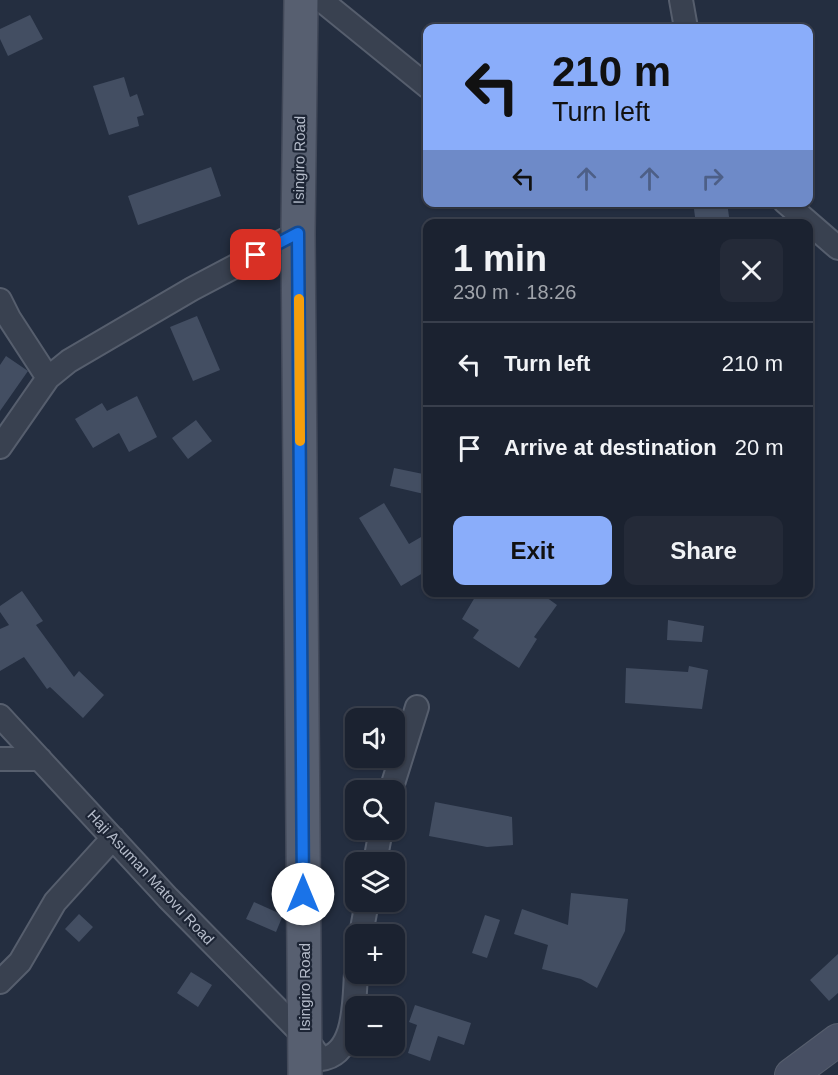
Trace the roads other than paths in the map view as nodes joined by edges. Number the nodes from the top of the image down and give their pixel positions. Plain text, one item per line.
1 (301, 0) edge
2 (321, 0) edge
3 (681, 0) edge
4 (685, 24) edge
5 (423, 83) edge
6 (791, 207) edge
7 (805, 219) edge
8 (813, 226) edge
9 (298, 233) junction
10 (838, 248) edge
11 (0, 300) edge
12 (48, 378) junction
13 (0, 447) edge
14 (417, 707) dead end
15 (0, 716) edge
16 (0, 759) edge
17 (40, 759) junction
18 (394, 780) edge
19 (113, 838) junction
20 (0, 982) edge
21 (355, 984) edge
22 (304, 1036) junction
23 (838, 1040) edge
24 (305, 1075) edge
25 (791, 1075) edge

1 - 9 main road, Isingiro Road
2 - 5 street
3 - 4 street
6 - 7 street
8 - 10 street
9 - 12 street
9 - 22 main road, Isingiro Road
11 - 12 street
12 - 13 street
14 - 18 street
15 - 17 street, Haji Asuman Matovu Road
16 - 17 street
17 - 19 street, Haji Asuman Matovu Road
19 - 20 street
19 - 22 street, Haji Asuman Matovu Road
21 - 22 street, Haji Asuman Matovu Road
22 - 24 main road, Isingiro Road
23 - 25 main road

